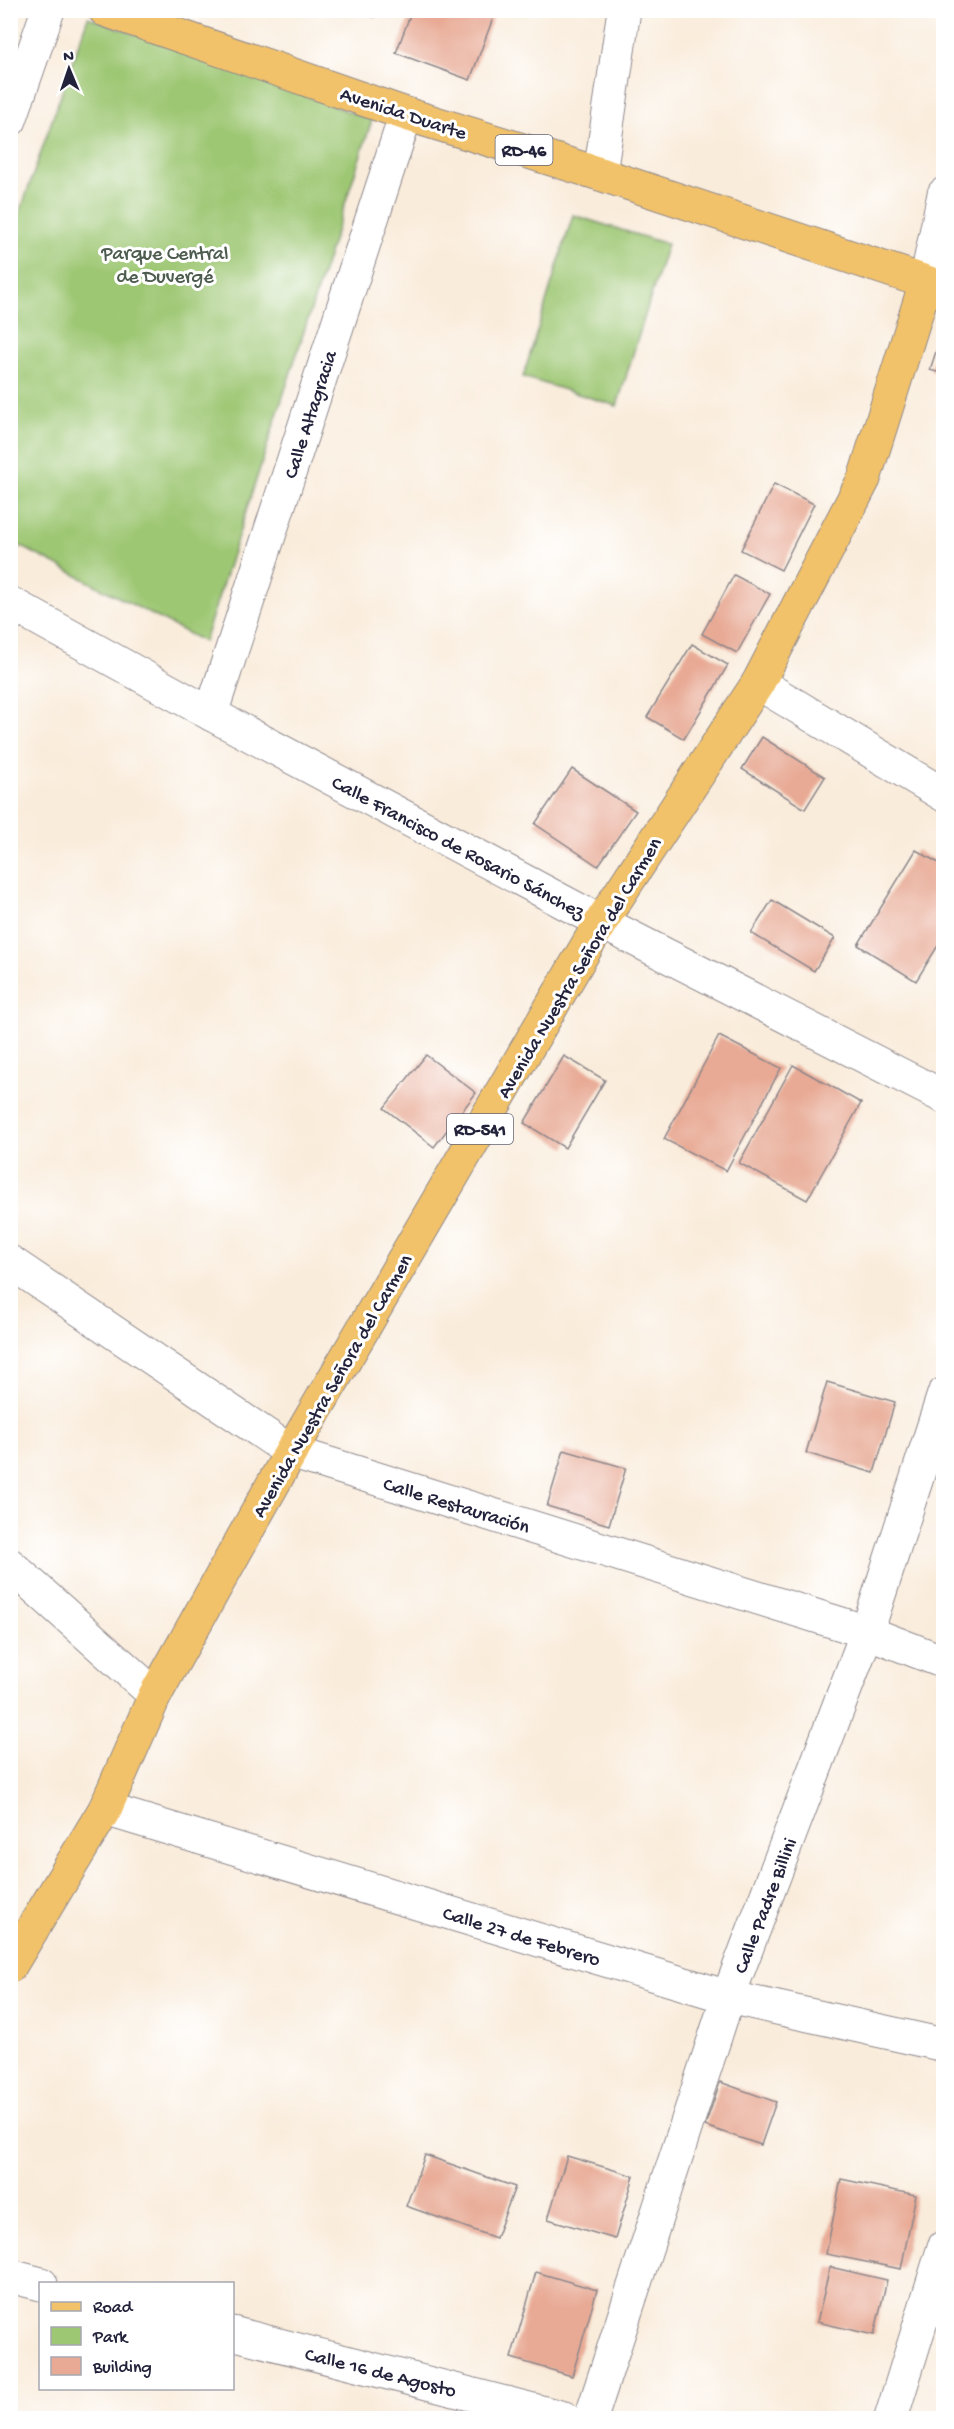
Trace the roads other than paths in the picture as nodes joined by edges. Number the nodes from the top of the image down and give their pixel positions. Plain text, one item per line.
1 (48, 10) edge
2 (105, 10) edge
3 (624, 10) edge
4 (406, 114) junction
5 (10, 120) edge
6 (600, 174) junction
7 (944, 194) edge
8 (935, 285) edge
9 (10, 603) edge
10 (758, 683) junction
11 (211, 714) junction
12 (944, 795) edge
13 (601, 922) junction
14 (944, 1097) edge
15 (10, 1262) edge
16 (944, 1394) edge
17 (291, 1452) junction
18 (10, 1564) edge
19 (867, 1632) junction
20 (944, 1662) edge
21 (155, 1695) junction
22 (105, 1809) junction
23 (10, 1966) edge
24 (728, 1997) junction
25 (944, 2045) edge
26 (944, 2247) edge
27 (10, 2276) edge
28 (39, 2283) edge
29 (234, 2334) edge
30 (564, 2418) edge
31 (591, 2418) edge
32 (891, 2418) edge

1 - 5 street
2 - 4 main road, Avenida Duarte / RD-46
3 - 6 street
4 - 6 main road, Avenida Duarte / RD-46
4 - 11 street, Calle Altagracia
6 - 8 main road, Avenida Duarte / RD-46
7 - 8 street, Avenida Nuestra Señora del Carmen
8 - 10 main road, Avenida Nuestra Señora del Carmen / RD-541
9 - 11 street, Calle Francisco de Rosario Sánchez
10 - 12 street
10 - 13 main road, Avenida Nuestra Señora del Carmen / RD-541
11 - 13 street, Calle Francisco de Rosario Sánchez
13 - 14 street, Calle Francisco de Rosario Sánchez
13 - 17 main road, Avenida Nuestra Señora del Carmen / RD-541
15 - 17 street, Calle Restauración
16 - 19 street, Calle Padre Billini
17 - 19 street, Calle Restauración
17 - 21 main road, Avenida Nuestra Señora del Carmen / RD-541
18 - 21 street
19 - 20 street, Calle Restauración
19 - 24 street, Calle Padre Billini
21 - 22 main road, Avenida Nuestra Señora del Carmen / RD-541
22 - 23 main road, Avenida Nuestra Señora del Carmen / RD-541
22 - 24 street, Calle 27 de Febrero
24 - 25 street, Calle 27 de Febrero
24 - 31 street, Calle Padre Billini
26 - 32 street
27 - 28 street
29 - 30 street, Calle 16 de Agosto

